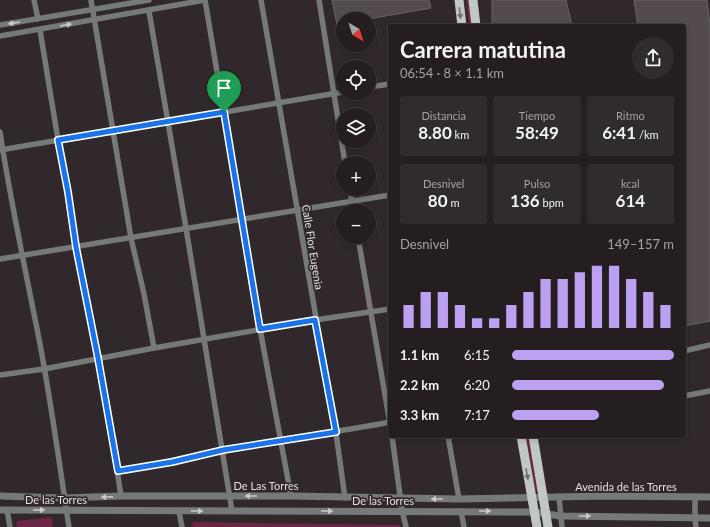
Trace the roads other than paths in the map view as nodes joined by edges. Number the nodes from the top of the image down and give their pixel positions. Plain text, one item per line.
1 (34, 0) edge
2 (91, 0) edge
3 (148, 0) edge
4 (205, 0) edge
5 (261, 0) edge
6 (319, 0) edge
7 (459, 0) edge
8 (473, 0) edge
9 (93, 10) junction
10 (149, 10) junction
11 (38, 19) junction
12 (94, 20) junction
13 (462, 24) edge
14 (476, 24) edge
15 (0, 25) edge
16 (40, 30) junction
17 (0, 36) edge
18 (388, 84) edge
19 (376, 86) edge
20 (334, 93) junction
21 (278, 103) junction
22 (224, 112) junction
23 (168, 122) junction
24 (113, 131) junction
25 (0, 132) edge
26 (58, 140) junction
27 (1, 150) edge
28 (344, 156) edge
29 (388, 195) edge
30 (351, 196) edge
31 (352, 201) junction
32 (352, 204) edge
33 (297, 210) junction
34 (242, 219) junction
35 (186, 228) junction
36 (131, 238) junction
37 (359, 244) edge
38 (76, 247) junction
39 (22, 256) junction
40 (0, 259) edge
41 (388, 309) edge
42 (370, 312) junction
43 (315, 320) junction
44 (260, 329) junction
45 (204, 339) junction
46 (710, 345) edge
47 (154, 348) junction
48 (686, 351) edge
49 (98, 358) junction
50 (44, 369) junction
51 (0, 375) edge
52 (710, 391) edge
53 (686, 396) edge
54 (388, 412) edge
55 (388, 423) edge
56 (336, 432) junction
57 (392, 438) edge
58 (448, 438) edge
59 (521, 438) edge
60 (533, 438) edge
61 (281, 440) junction
62 (223, 450) junction
63 (118, 471) junction
64 (0, 496) edge
65 (121, 496) junction
66 (231, 496) junction
67 (291, 496) junction
68 (695, 497) junction
69 (710, 497) edge
70 (65, 498) junction
71 (345, 498) junction
72 (532, 498) junction
73 (543, 498) junction
74 (559, 498) junction
75 (400, 499) junction
76 (459, 499) junction
77 (4, 510) edge
78 (66, 510) junction
79 (402, 510) junction
80 (179, 511) junction
81 (232, 511) junction
82 (461, 511) junction
83 (534, 512) junction
84 (546, 514) junction
85 (560, 516) junction
86 (695, 518) junction
87 (710, 518) edge
88 (10, 527) edge
89 (69, 527) edge
90 (182, 527) edge
91 (406, 527) edge
92 (464, 527) edge
93 (537, 527) edge
94 (548, 527) edge
95 (562, 527) edge
96 (696, 527) edge

1 - 11 street
2 - 9 street
3 - 9 street
4 - 10 street
4 - 22 street
5 - 21 street, Calle Flor Eugenia
6 - 20 street
7 -> 13 main road
8 - 14 main road
9 - 11 street
9 - 12 street
10 - 12 street
10 - 23 street, De las Torres
11 -> 15 street
16 -> 12 street
12 - 24 street
16 - 17 street
16 - 26 street
18 - 19 street
20 - 21 street
20 - 28 street
21 - 22 street
21 - 33 street, Calle Flor Eugenia
22 - 23 street
22 - 34 street
23 - 24 street
23 - 35 street, De las Torres
24 - 26 street
24 - 36 street
25 - 27 street
26 - 27 street
26 - 38 street
27 - 39 street
29 - 31 street
30 - 31 street
31 - 32 street
31 - 33 street
33 - 34 street
33 - 43 street, Calle Flor Eugenia
34 - 35 street
34 - 44 street
35 - 36 street
35 - 45 street, De las Torres
36 - 38 street
36 - 47 street
37 - 42 street
38 - 39 street
38 - 49 street
39 - 40 street
39 - 50 street
41 - 42 street
42 - 43 street
42 - 54 street
43 - 44 street
43 - 56 street, Calle Flor Eugenia
44 - 45 street
44 - 61 street
45 - 47 street
45 - 62 street, De las Torres
46 - 48 street
47 - 49 street
49 - 50 street
49 - 63 street
50 - 51 street
50 - 70 street
52 - 53 street
55 - 56 street
56 - 61 street
56 - 71 street, Calle Flor Eugenia
57 - 75 street
58 - 76 street
59 -> 72 main road
60 - 73 main road
61 - 62 street
61 - 67 street
62 - 63 street
62 - 66 street, De las Torres
63 - 65 street
64 - 70 street, De Las Torres
65 - 66 street, De Las Torres
65 -> 70 street, De Las Torres
67 -> 66 street, De Las Torres
66 - 81 street, De las Torres
67 - 71 street, De Las Torres
68 - 69 street, Avenida de las Torres
68 - 74 street, Avenida de las Torres
68 - 86 street
70 - 78 street
71 - 75 street, De Las Torres
72 - 73 street, De Las Torres
72 - 76 street, De Las Torres
72 - 83 main road
73 - 74 street, Avenida de las Torres
73 - 84 main road
74 - 85 street
76 -> 75 street, De Las Torres
75 - 79 street
77 -> 78 street, De las Torres
77 - 88 street
78 - 80 street, De las Torres
78 - 89 street
81 -> 79 street, De las Torres
79 - 82 street, De las Torres
79 - 91 street
80 -> 81 street, De las Torres
80 - 90 street
82 -> 83 street, De las Torres
82 - 92 street
83 - 84 street, De las Torres
83 - 93 main road
84 - 85 street
84 - 94 main road
85 -> 86 street
85 - 95 street
86 - 87 street
86 - 96 street

